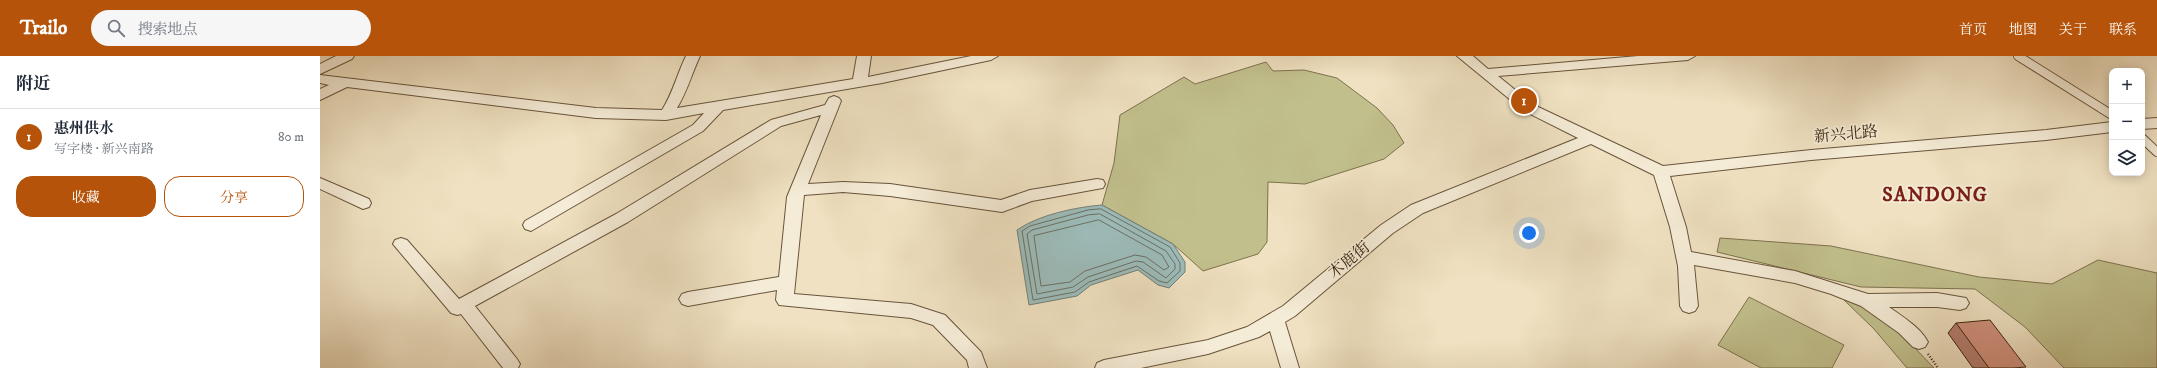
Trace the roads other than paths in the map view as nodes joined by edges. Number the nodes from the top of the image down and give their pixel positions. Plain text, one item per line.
1 (347, 56) edge
2 (693, 56) edge
3 (864, 56) edge
4 (991, 56) edge
5 (1464, 56) edge
6 (1688, 56) edge
7 (2018, 56) edge
8 (320, 70) edge
9 (1487, 73) junction
10 (320, 79) edge
11 (345, 82) junction
12 (860, 82) junction
13 (840, 86) junction
14 (320, 95) edge
15 (718, 107) junction
16 (831, 108) junction
17 (2109, 113) edge
18 (666, 115) junction
19 (2157, 123) edge
20 (2145, 124) edge
21 (2109, 127) edge
22 (1592, 138) junction
23 (2144, 140) edge
24 (2157, 152) edge
25 (1661, 172) junction
26 (320, 183) edge
27 (1098, 184) dead end
28 (798, 190) junction
29 (363, 203) dead end
30 (531, 225) dead end
31 (401, 244) dead end
32 (1684, 257) junction
33 (787, 282) junction
34 (688, 299) dead end
35 (1867, 301) junction
36 (1960, 303) dead end
37 (464, 306) junction
38 (1689, 306) dead end
39 (1275, 319) junction
40 (1919, 342) dead end
41 (511, 364) dead end
42 (1145, 364) edge
43 (978, 368) edge
44 (1104, 368) edge
45 (1290, 368) edge

1 - 8 street
2 - 18 street
3 - 12 street
4 - 12 street
5 - 9 street
6 - 9 street
7 - 17 lane
9 - 22 street
10 - 11 street
11 - 14 street
11 - 18 street
12 - 13 street
13 - 15 street
13 - 16 street
15 - 18 street
15 - 30 street
16 - 28 street
16 - 37 street
19 - 20 street
21 - 25 street, 新兴北路
22 - 25 street
22 - 39 street, 木鹿街
23 - 24 lane
25 - 32 street
26 - 29 street
27 - 28 street
28 - 33 street
31 - 37 street
32 - 35 street
32 - 38 street
33 - 34 street
33 - 43 street
35 - 36 street
35 - 40 street
37 - 41 street
39 - 42 street, 木鹿街
39 - 45 street
42 - 44 street, 木鹿街

